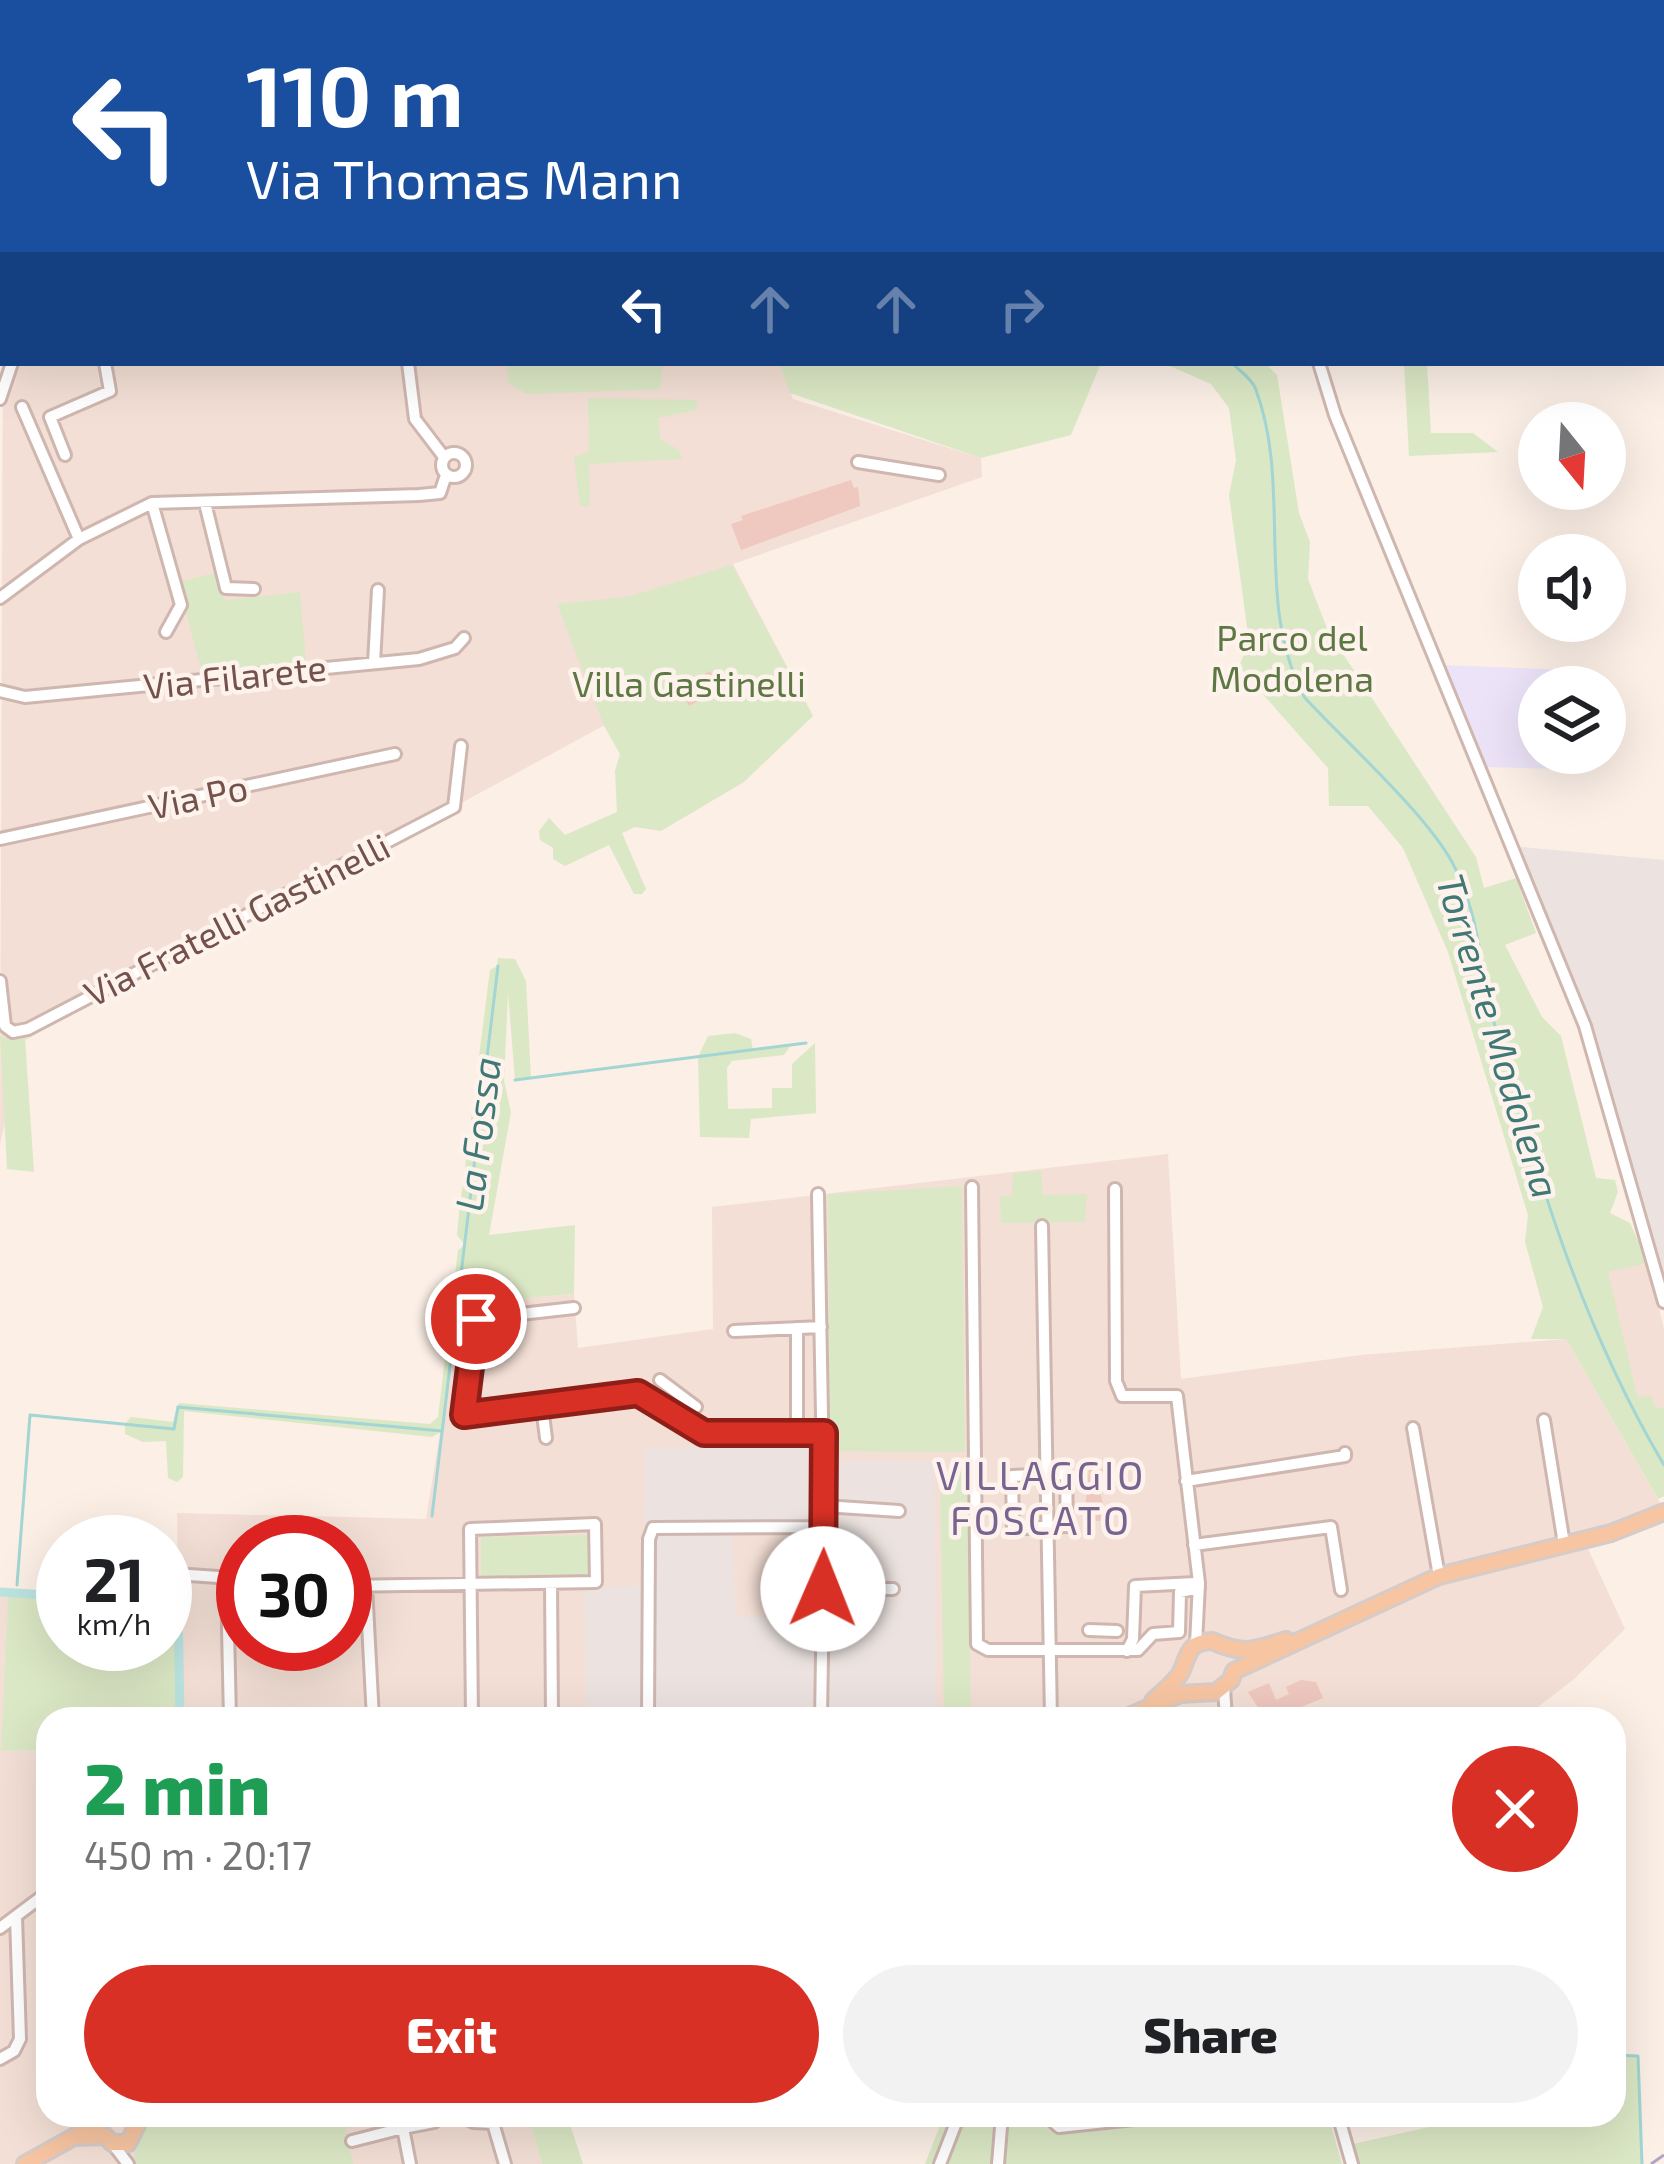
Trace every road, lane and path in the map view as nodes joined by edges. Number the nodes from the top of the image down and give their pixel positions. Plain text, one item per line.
1 (14, 366) edge
2 (106, 366) edge
3 (408, 366) edge
4 (1320, 366) edge
5 (0, 399) edge
6 (22, 406) dead end
7 (65, 455) dead end
8 (444, 458) junction
9 (857, 462) dead end
10 (446, 475) junction
11 (939, 475) dead end
12 (206, 502) junction
13 (152, 503) junction
14 (79, 539) junction
15 (254, 589) dead end
16 (378, 590) dead end
17 (0, 598) edge
18 (166, 632) dead end
19 (464, 638) dead end
20 (374, 663) junction
21 (4, 695) edge
22 (460, 746) dead end
23 (395, 754) dead end
24 (0, 839) edge
25 (0, 981) edge
26 (972, 1187) dead end
27 (1115, 1189) dead end
28 (818, 1194) dead end
29 (1042, 1226) dead end
30 (1664, 1302) edge
31 (574, 1308) dead end
32 (821, 1327) junction
33 (797, 1328) junction
34 (734, 1331) dead end
35 (660, 1380) dead end
36 (680, 1395) junction
37 (542, 1407) junction
38 (696, 1407) dead end
39 (670, 1411) junction
40 (1544, 1420) dead end
41 (1414, 1428) dead end
42 (797, 1433) junction
43 (824, 1433) junction
44 (545, 1438) dead end
45 (1345, 1453) dead end
46 (1045, 1475) junction
47 (1186, 1480) junction
48 (824, 1506) junction
49 (899, 1511) dead end
50 (1664, 1512) edge
51 (824, 1527) junction
52 (1047, 1527) junction
53 (1564, 1544) junction
54 (1194, 1545) junction
55 (1439, 1576) junction
56 (551, 1583) junction
57 (470, 1585) junction
58 (1199, 1585) junction
59 (372, 1586) edge
60 (1180, 1587) junction
61 (823, 1589) junction
62 (893, 1589) dead end
63 (1341, 1590) dead end
64 (1201, 1611) junction
65 (1117, 1630) dead end
66 (1317, 1631) junction
67 (1212, 1641) junction
68 (1196, 1644) junction
69 (1100, 1651) junction
70 (1127, 1651) junction
71 (1230, 1651) junction
72 (1048, 1652) junction
73 (1182, 1670) junction
74 (229, 1671) edge
75 (370, 1671) edge
76 (1234, 1671) junction
77 (1209, 1690) junction
78 (230, 1707) edge
79 (372, 1707) edge
80 (472, 1707) edge
81 (552, 1707) edge
82 (648, 1707) edge
83 (821, 1707) edge
84 (1051, 1707) edge
85 (1146, 1707) edge
86 (1151, 1707) edge
87 (1218, 1707) edge
88 (36, 1901) edge
89 (16, 1916) junction
90 (0, 1928) edge
91 (0, 2059) edge
92 (91, 2127) edge
93 (108, 2127) edge
94 (130, 2127) edge
95 (135, 2127) edge
96 (408, 2127) edge
97 (494, 2127) edge
98 (954, 2127) edge
99 (1001, 2127) edge
100 (1341, 2127) edge
101 (403, 2128) junction
102 (74, 2137) junction
103 (109, 2140) junction
104 (352, 2141) dead end
105 (25, 2164) edge
106 (129, 2164) edge
107 (410, 2164) edge
108 (505, 2164) edge
109 (940, 2164) edge
110 (998, 2164) edge
111 (1352, 2164) edge

1 - 5 street
2 - 7 street
3 - 8 street
4 - 30 street
6 - 14 street
8 - 10 street
8 - 10 street
9 - 11 street
10 - 12 street
12 - 13 street
12 - 15 street
13 - 14 street
13 - 18 street
14 - 17 street
16 - 20 street
19 - 20 street, Via Filarete
20 - 21 street, Via Filarete
22 - 25 street, Via Fratelli Gastinelli
23 - 24 street, Via Po
26 - 72 street
27 - 47 street
28 - 32 street
29 - 46 street
31 - 37 street
32 - 33 street
32 - 43 street
33 - 34 street
33 - 42 street
35 - 36 street
36 - 38 street
36 - 39 street
37 - 39 street
37 - 44 street
39 - 42 street
40 - 53 street
41 - 55 street
42 - 43 street
43 - 48 street
45 - 47 street
46 - 52 street
46 - 52 street
46 - 52 street
47 - 54 street
48 - 49 street
48 - 51 street
50 - 53 main road
51 - 61 street
51 - 82 street
52 - 72 street
53 - 55 main road
54 - 58 street
54 - 63 street
55 - 66 main road
56 - 57 street
56 - 57 street
56 - 81 street
57 - 59 street
57 - 80 street
58 - 60 street
58 - 64 street
60 - 70 street
60 - 70 street
61 - 62 street
61 - 83 street
64 - 67 street
64 - 68 street
65 - 69 street
66 - 71 main road
66 - 76 main road
67 - 68 main road
67 - 71 main road
68 - 73 main road
69 - 70 street
69 - 72 street
71 - 76 main road
72 - 84 street
73 - 77 main road
73 - 85 main road
74 - 78 street
75 - 79 street
76 - 77 main road
77 - 86 main road
77 - 87 street
88 - 89 street
89 - 90 street
89 - 91 street
92 - 102 main road
93 - 103 main road
94 - 103 main road
95 - 106 street
96 - 101 street
97 - 108 street
98 - 109 street
99 - 110 street
100 - 111 street
101 - 104 street
101 - 107 street
102 - 103 main road
102 - 105 main road
103 - 106 street

